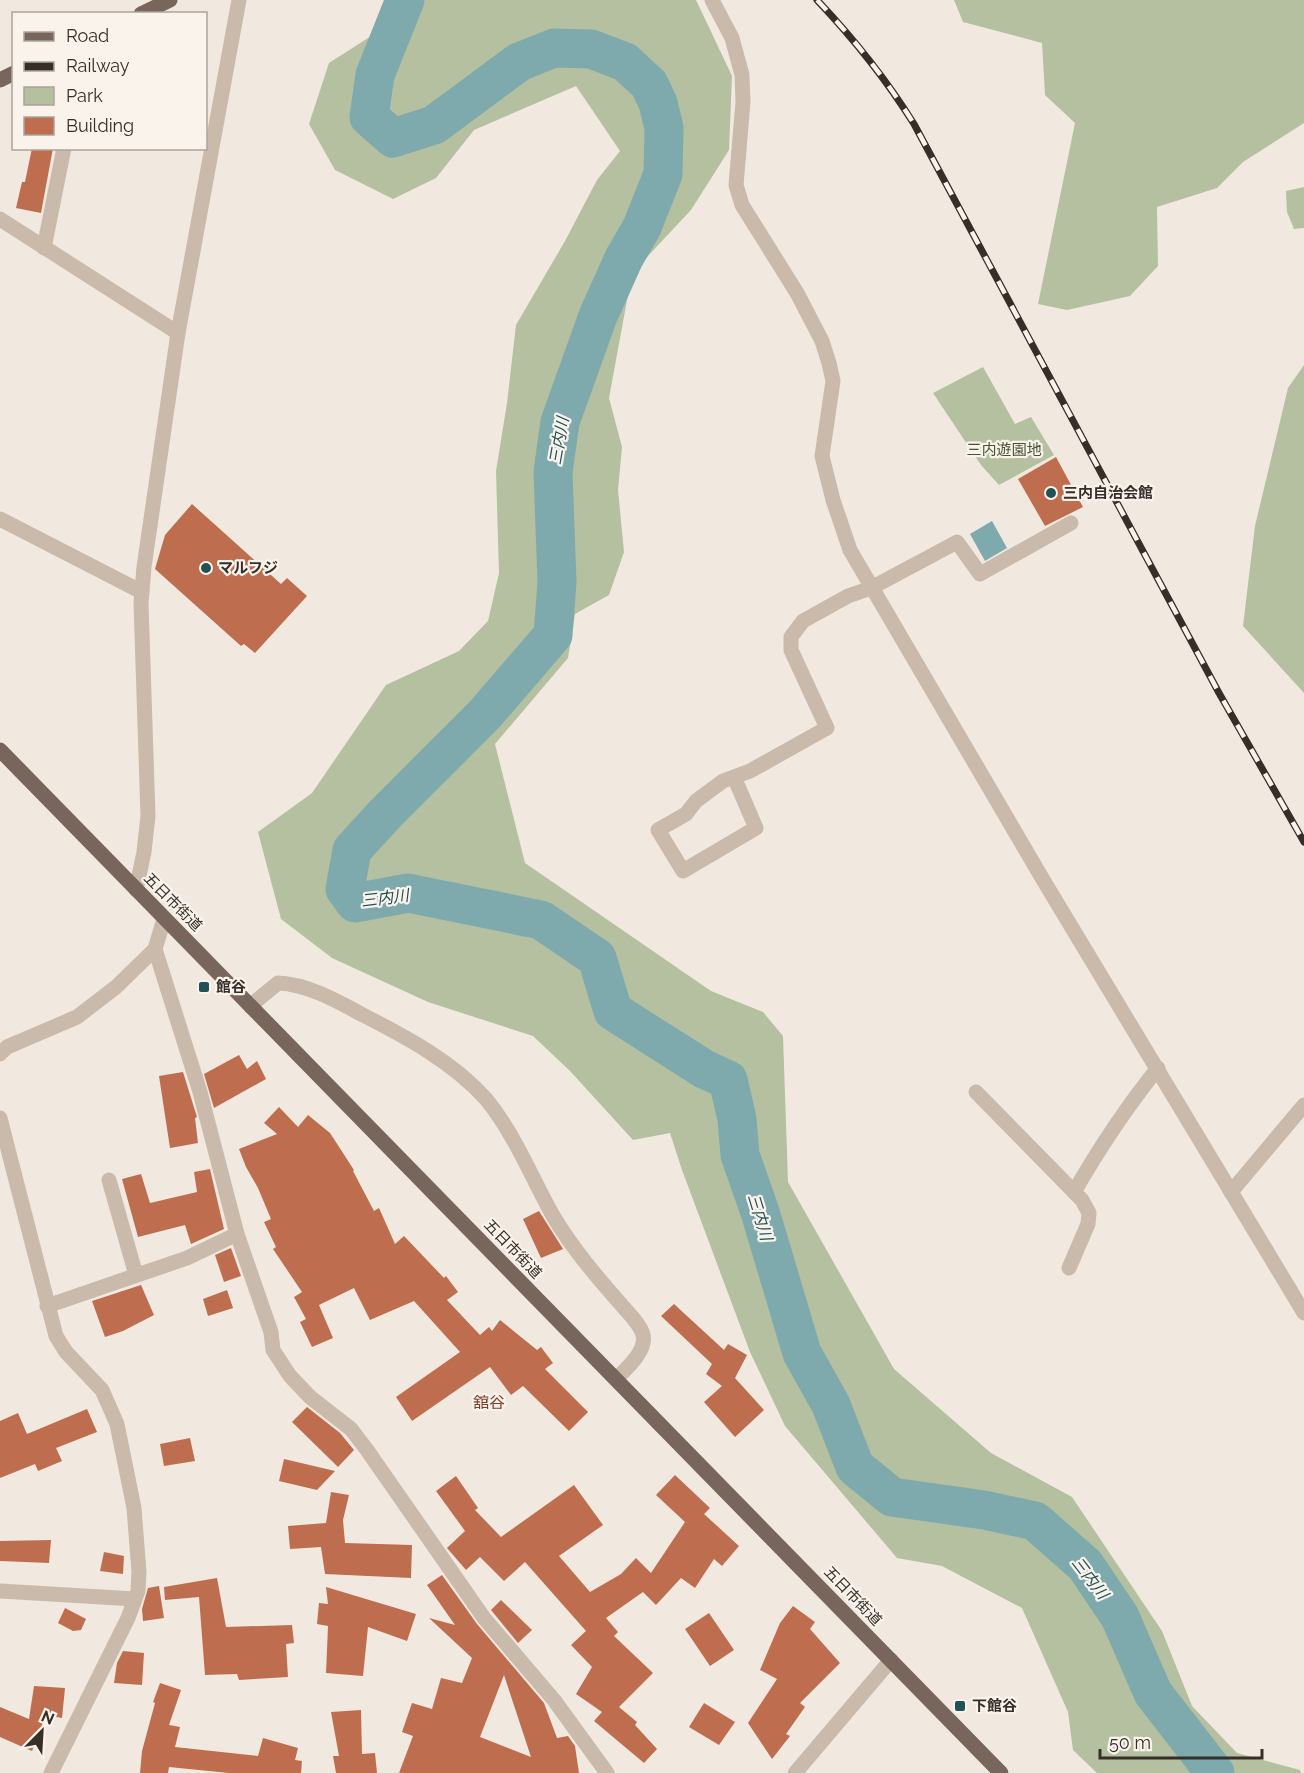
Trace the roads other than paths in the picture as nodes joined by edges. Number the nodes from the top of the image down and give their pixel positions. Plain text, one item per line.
1 (170, 0) edge
2 (239, 0) edge
3 (712, 0) edge
4 (145, 12) edge
5 (64, 150) edge
6 (0, 219) edge
7 (45, 248) junction
8 (178, 333) junction
9 (0, 519) edge
10 (1071, 523) dead end
11 (871, 588) junction
12 (142, 592) junction
13 (0, 750) edge
14 (734, 777) junction
15 (136, 890) junction
16 (164, 919) junction
17 (154, 948) junction
18 (250, 1006) junction
19 (0, 1054) edge
20 (1158, 1068) junction
21 (976, 1092) dead end
22 (1304, 1105) edge
23 (0, 1118) edge
24 (109, 1180) dead end
25 (1074, 1192) junction
26 (1231, 1192) junction
27 (237, 1234) junction
28 (1069, 1268) dead end
29 (136, 1275) junction
30 (47, 1306) junction
31 (1304, 1313) edge
32 (616, 1380) junction
33 (0, 1592) edge
34 (135, 1599) junction
35 (891, 1660) junction
36 (51, 1773) edge
37 (607, 1773) edge
38 (795, 1773) edge
39 (1001, 1773) edge

1 - 4 main road
2 - 8 street
3 - 11 street
5 - 7 street
6 - 7 street
7 - 8 street
8 - 12 street
9 - 12 street
10 - 11 street
11 - 14 street
11 - 20 street
12 - 15 street
13 - 15 main road, 五日市街道
14 - 14 street
15 - 16 main road, 五日市街道
16 - 17 street
16 - 18 main road, 五日市街道
17 - 19 street
17 - 27 street
18 - 32 main road, 五日市街道
18 - 32 street
20 - 25 street
20 - 26 street
21 - 25 street
22 - 26 street
23 - 30 street
24 - 29 street
25 - 28 street
26 - 31 street
27 - 29 street
27 - 37 street
29 - 30 street
30 - 34 street
32 - 35 main road, 五日市街道
33 - 34 street
34 - 36 street
35 - 38 street
35 - 39 main road, 五日市街道

